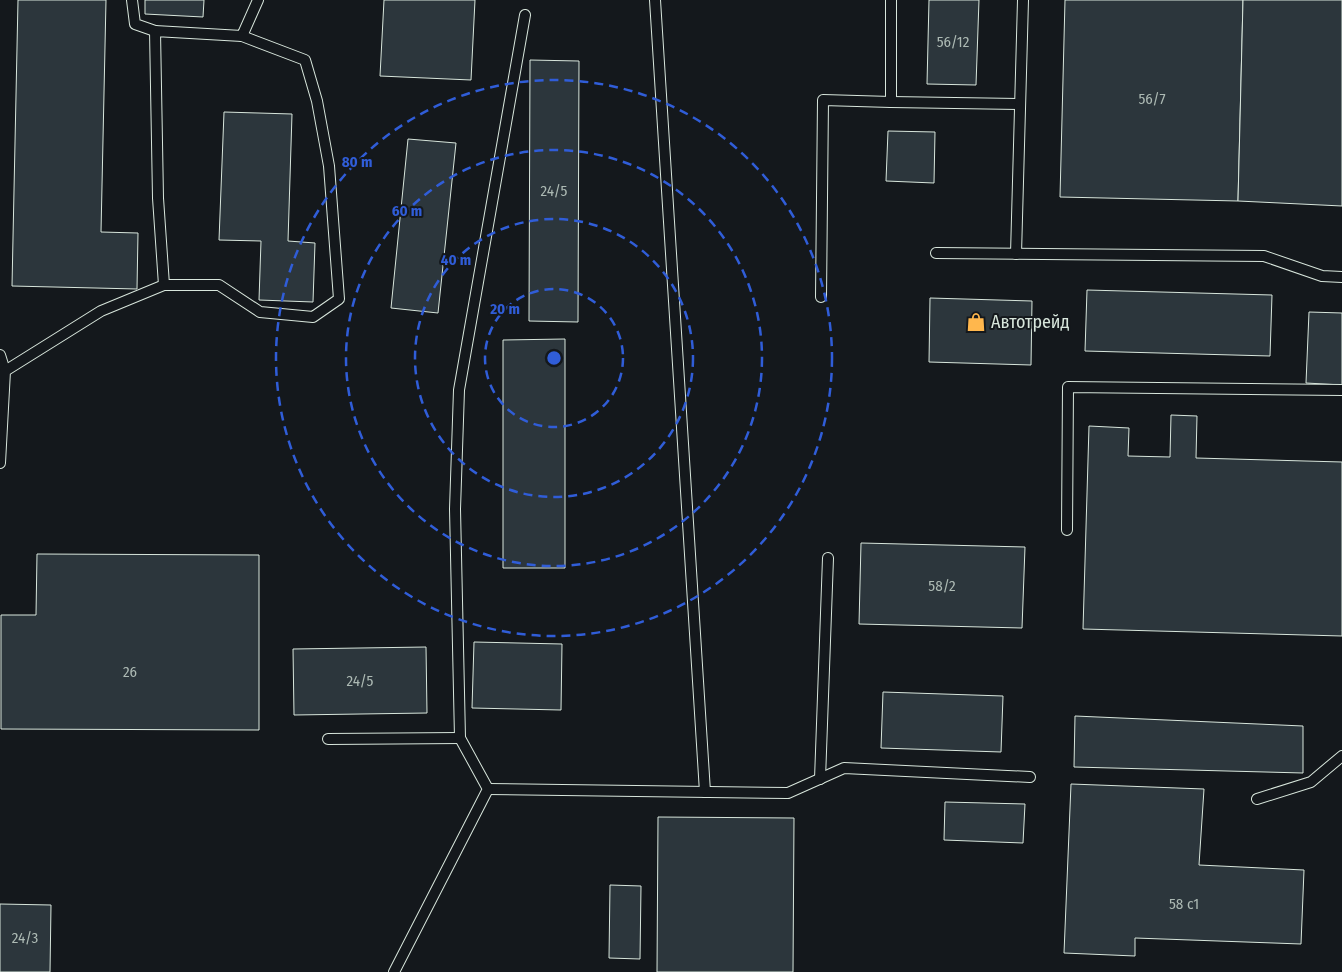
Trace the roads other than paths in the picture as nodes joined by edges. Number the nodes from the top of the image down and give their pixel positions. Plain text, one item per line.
1 (132, 0) edge
2 (258, 0) edge
3 (655, 0) edge
4 (891, 0) edge
5 (1023, 0) edge
6 (525, 15) dead end
7 (155, 31) junction
8 (242, 36) junction
9 (891, 102) junction
10 (1020, 104) junction
11 (936, 253) dead end
12 (1016, 254) junction
13 (1342, 277) edge
14 (164, 285) junction
15 (821, 297) dead end
16 (0, 354) edge
17 (5, 371) junction
18 (1342, 390) edge
19 (0, 463) edge
20 (1067, 530) dead end
21 (828, 558) dead end
22 (460, 738) junction
23 (328, 739) dead end
24 (1342, 756) edge
25 (1030, 777) dead end
26 (820, 779) junction
27 (488, 789) junction
28 (706, 792) junction
29 (1257, 799) dead end
30 (394, 972) edge

1 - 7 lane
2 - 8 lane
3 - 28 lane
4 - 9 lane
5 - 10 lane
6 - 22 lane
7 - 8 lane
7 - 14 lane
8 - 14 lane
9 - 10 lane
9 - 15 lane
10 - 12 lane
11 - 12 lane
12 - 13 lane
14 - 17 lane
16 - 17 lane
17 - 19 lane
18 - 20 lane
21 - 26 lane
22 - 23 lane
22 - 27 lane
24 - 29 lane
25 - 26 lane
26 - 28 lane
27 - 28 lane
27 - 30 lane

